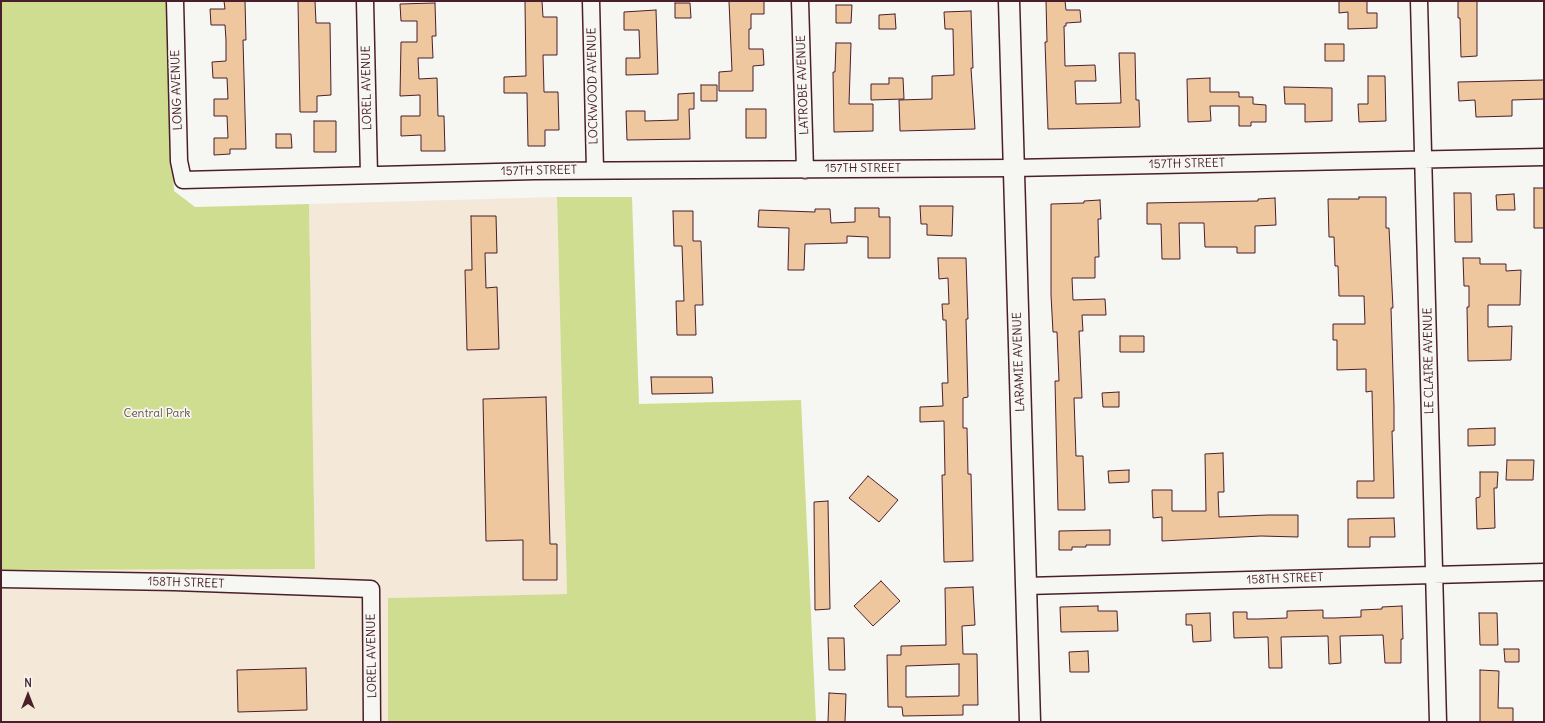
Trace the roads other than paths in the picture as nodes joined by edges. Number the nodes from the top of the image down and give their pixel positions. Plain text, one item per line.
1 (174, 1) edge
2 (365, 1) edge
3 (591, 1) edge
4 (800, 1) edge
5 (1009, 1) edge
6 (1419, 1) edge
7 (1544, 157) edge
8 (1424, 159) junction
9 (1013, 168) junction
10 (595, 170) junction
11 (805, 170) junction
12 (369, 175) junction
13 (183, 180) joint
14 (1544, 572) edge
15 (1434, 575) junction
16 (1, 579) edge
17 (1026, 586) junction
18 (371, 589) joint
19 (372, 722) edge
20 (1030, 722) edge
21 (1438, 722) edge

1 - 13 street, LONG AVENUE
2 - 12 street, LOREL AVENUE
3 - 10 street, LOCKWOOD AVENUE
4 - 11 street, LATROBE AVENUE
5 - 9 street, LARAMIE AVENUE
6 - 8 street, LE CLAIRE AVENUE
7 - 8 street, 157TH STREET
8 - 9 street, 157TH STREET
8 - 15 street, LE CLAIRE AVENUE
9 - 11 street, 157TH STREET
9 - 17 street, LARAMIE AVENUE
10 - 11 street, 157TH STREET
10 - 12 street, 157TH STREET
12 - 13 street, 157TH STREET
14 - 15 street, 158TH STREET
15 - 17 street, 158TH STREET
15 - 21 street, LE CLAIRE AVENUE
16 - 18 street, 158TH STREET
17 - 20 street, LARAMIE AVENUE
18 - 19 street, LOREL AVENUE

